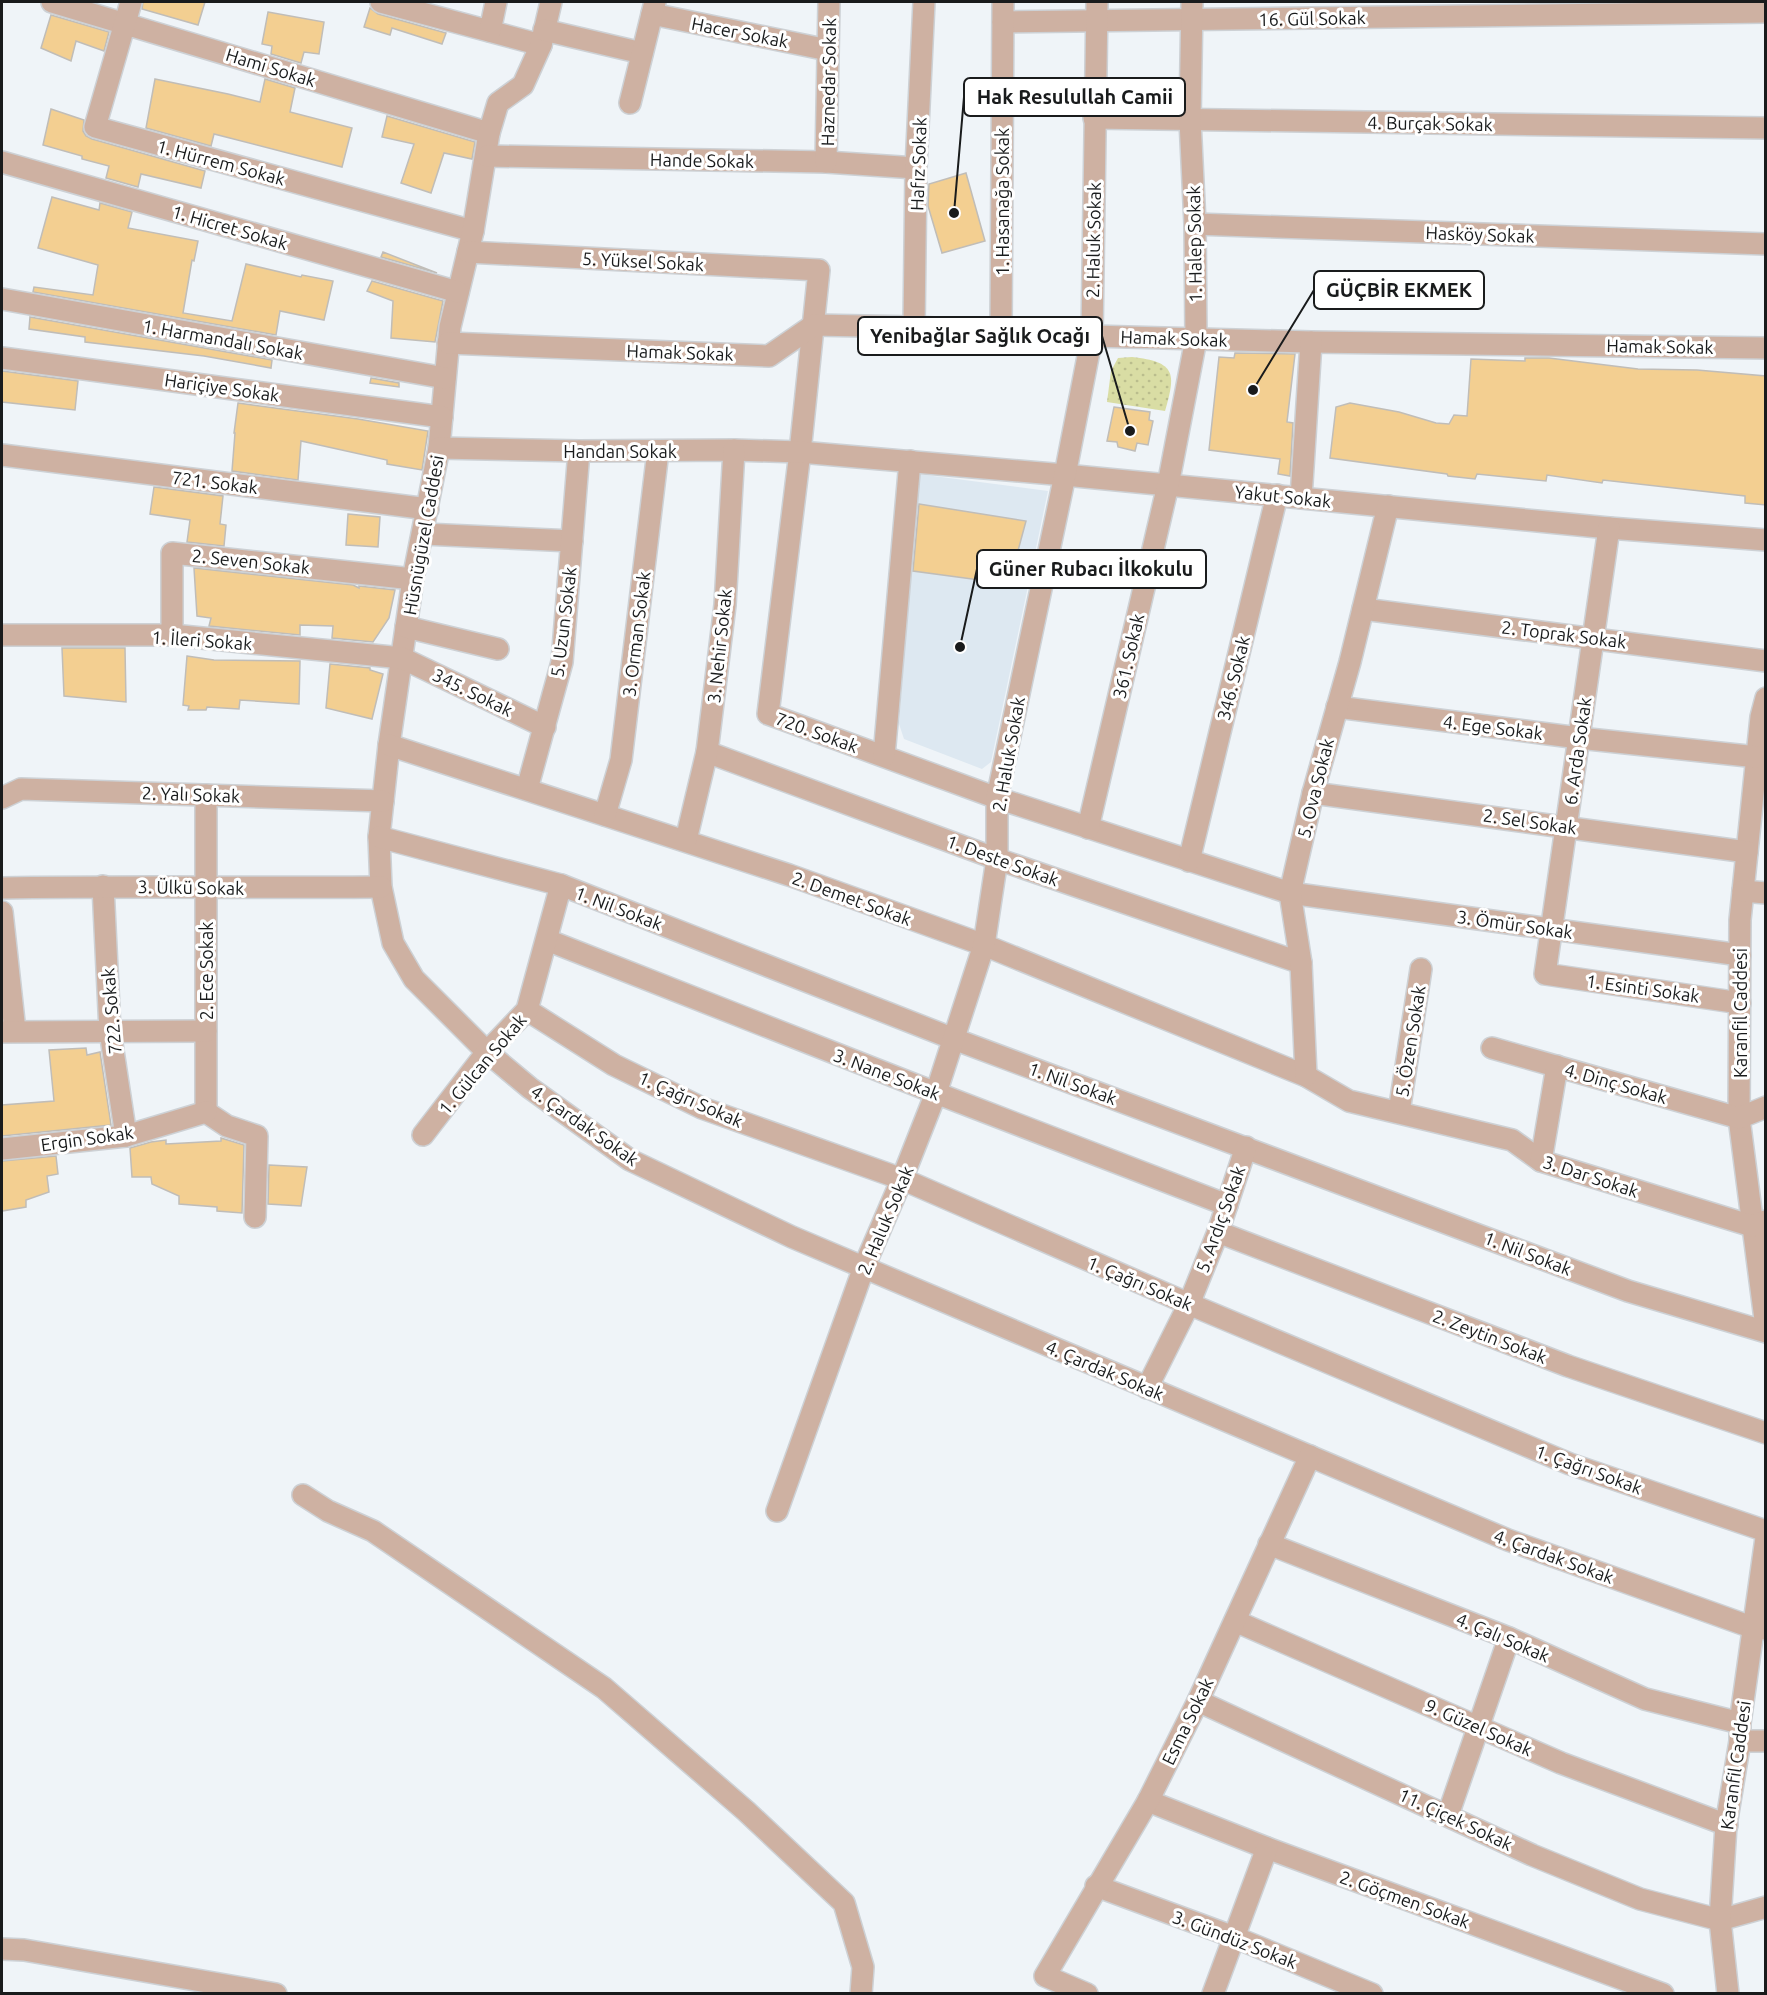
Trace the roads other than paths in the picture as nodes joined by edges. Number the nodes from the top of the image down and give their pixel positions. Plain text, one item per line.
1 (52, 2) edge
2 (131, 2) edge
3 (381, 2) edge
4 (496, 2) edge
5 (551, 2) edge
6 (829, 2) edge
7 (924, 2) edge
8 (653, 8) edge
9 (1097, 11) edge
10 (1192, 11) edge
11 (1003, 12) edge
12 (1766, 12) edge
13 (126, 23) junction
14 (489, 31) junction
15 (543, 37) junction
16 (828, 50) junction
17 (642, 52) junction
18 (630, 103) dead end
19 (1094, 118) junction
20 (1190, 120) junction
21 (1766, 128) edge
22 (489, 133) junction
23 (487, 156) junction
24 (2, 162) edge
25 (826, 162) junction
26 (916, 168) junction
27 (1195, 224) junction
28 (473, 231) junction
29 (1766, 244) edge
30 (468, 252) junction
31 (819, 270) joint
32 (458, 292) junction
33 (2, 299) edge
34 (814, 325) junction
35 (914, 327) junction
36 (1001, 330) junction
37 (1092, 336) junction
38 (1196, 339) junction
39 (1311, 342) junction
40 (448, 343) junction
41 (1766, 348) edge
42 (2, 358) edge
43 (445, 378) junction
44 (442, 417) junction
45 (439, 448) junction
46 (734, 450) junction
47 (658, 451) junction
48 (579, 452) junction
49 (800, 452) junction
50 (2, 454) edge
51 (910, 461) junction
52 (1065, 475) junction
53 (1168, 485) junction
54 (1276, 495) junction
55 (1301, 498) junction
56 (1388, 506) junction
57 (428, 509) junction
58 (1609, 528) junction
59 (423, 534) junction
60 (1766, 540) edge
61 (572, 541) junction
62 (413, 579) junction
63 (1363, 609) junction
64 (406, 627) junction
65 (2, 635) edge
66 (172, 635) junction
67 (1593, 638) junction
68 (498, 649) dead end
69 (402, 658) junction
70 (1766, 661) edge
71 (1766, 698) edge
72 (1337, 707) junction
73 (544, 727) junction
74 (1579, 738) junction
75 (389, 745) junction
76 (707, 752) junction
77 (884, 756) junction
78 (1757, 757) junction
79 (527, 789) junction
80 (1760, 790) edge
81 (1312, 792) junction
82 (206, 795) junction
83 (2, 798) edge
84 (997, 798) junction
85 (383, 801) junction
86 (605, 815) junction
87 (1567, 826) junction
88 (1088, 828) junction
89 (379, 837) junction
90 (686, 840) junction
91 (1747, 852) junction
92 (997, 859) junction
93 (1189, 861) junction
94 (561, 885) junction
95 (103, 886) junction
96 (381, 887) junction
97 (2, 888) edge
98 (206, 888) junction
99 (1743, 891) junction
100 (1290, 893) junction
101 (1766, 893) edge
102 (2, 919) edge
103 (1552, 929) junction
104 (548, 940) junction
105 (984, 945) junction
106 (1740, 954) junction
107 (1301, 963) junction
108 (1421, 969) dead end
109 (1545, 974) joint
110 (1740, 1003) junction
111 (527, 1010) junction
112 (8, 1031) edge
113 (110, 1031) junction
114 (206, 1031) junction
115 (954, 1039) junction
116 (1492, 1048) dead end
117 (487, 1052) junction
118 (1557, 1066) junction
119 (1306, 1076) junction
120 (936, 1093) junction
121 (1766, 1107) edge
122 (206, 1112) junction
123 (1399, 1112) junction
124 (1739, 1118) junction
125 (423, 1135) dead end
126 (126, 1136) junction
127 (1246, 1147) junction
128 (2, 1149) edge
129 (1541, 1161) junction
130 (902, 1179) junction
131 (1227, 1205) junction
132 (255, 1217) dead end
133 (1759, 1224) edge
134 (1218, 1232) junction
135 (864, 1267) junction
136 (1189, 1305) junction
137 (1766, 1327) edge
138 (1766, 1332) edge
139 (1147, 1388) junction
140 (1766, 1433) edge
141 (1310, 1456) junction
142 (303, 1495) dead end
143 (777, 1511) dead end
144 (1766, 1531) edge
145 (1766, 1538) edge
146 (1269, 1544) junction
147 (1235, 1621) junction
148 (1760, 1629) edge
149 (1509, 1638) junction
150 (1198, 1701) junction
151 (1479, 1727) junction
152 (1740, 1732) junction
153 (1766, 1741) edge
154 (1148, 1801) junction
155 (1448, 1815) junction
156 (1727, 1825) junction
157 (1267, 1848) junction
158 (1096, 1886) junction
159 (1766, 1908) edge
160 (1720, 1920) junction
161 (1234, 1937) junction
162 (2, 1949) edge
163 (276, 1994) edge
164 (861, 1994) edge
165 (1087, 1994) edge
166 (1213, 1994) edge
167 (1372, 1994) edge
168 (1663, 1994) edge
169 (1728, 1994) edge

1 - 13 street, Hami Sokak
2 - 13 street, 1. Hürrem Sokak
3 - 14 street
4 - 14 street
5 - 15 street, Hüsnügüzel Caddesi
6 - 16 street, Haznedar Sokak
7 - 26 street, Hafız Sokak
8 - 16 street, Hacer Sokak
8 - 17 street
9 - 10 street, 16. Gül Sokak
9 - 11 street, 16. Gül Sokak
9 - 19 street, 2. Haluk Sokak
10 - 12 street, 16. Gül Sokak
10 - 20 street, 1. Halep Sokak
11 - 36 street, 1. Hasanağa Sokak
13 - 22 street, Hami Sokak
13 - 28 street, 1. Hürrem Sokak
14 - 15 street
15 - 17 street
15 - 22 street, Hüsnügüzel Caddesi
16 - 25 street, Haznedar Sokak
17 - 18 street
19 - 20 street, 4. Burçak Sokak
19 - 37 street, 2. Haluk Sokak
20 - 21 street, 4. Burçak Sokak
20 - 27 street, 1. Halep Sokak
22 - 23 street, Hüsnügüzel Caddesi
23 - 25 street, Hande Sokak
23 - 28 street, Hüsnügüzel Caddesi
24 - 32 street, 1. Hicret Sokak
25 - 26 street, Hande Sokak
26 - 35 street, Hafız Sokak
27 - 29 street, Hasköy Sokak
27 - 38 street, 1. Halep Sokak
28 - 30 street, Hüsnügüzel Caddesi
30 - 31 street, 5. Yüksel Sokak
30 - 32 street, Hüsnügüzel Caddesi
31 - 34 street, 720. Sokak
32 - 40 street, Hüsnügüzel Caddesi
33 - 43 street, 1. Harmandalı Sokak
34 - 35 street, Hamak Sokak
34 - 40 street, Hamak Sokak
34 - 49 street, 720. Sokak
35 - 36 street, Hamak Sokak
36 - 37 street, Hamak Sokak
37 - 38 street, Hamak Sokak
37 - 52 street, 2. Haluk Sokak
38 - 39 street, Hamak Sokak
38 - 53 street, 1. Halep Sokak
39 - 41 street, Hamak Sokak
39 - 55 street
40 - 43 street, Hüsnügüzel Caddesi
42 - 44 street, Hariçiye Sokak
43 - 44 street, Hüsnügüzel Caddesi
44 - 45 street, Hüsnügüzel Caddesi
45 - 48 street, Handan Sokak
45 - 57 street, Hüsnügüzel Caddesi
46 - 47 street, Handan Sokak
46 - 49 street, Handan Sokak
46 - 76 street, 3. Nehir Sokak
47 - 48 street, Handan Sokak
47 - 86 street, 3. Orman Sokak
48 - 61 street, 5. Uzun Sokak
49 - 51 street, Yakut Sokak
49 - 77 street, 720. Sokak
50 - 57 street, 721. Sokak
51 - 52 street, Yakut Sokak
51 - 77 street
52 - 53 street, Yakut Sokak
52 - 84 street, 2. Haluk Sokak
53 - 54 street, Yakut Sokak
53 - 88 street, 361. Sokak
54 - 55 street, Yakut Sokak
54 - 93 street, 346. Sokak
55 - 56 street, Yakut Sokak
56 - 58 street, Yakut Sokak
56 - 63 street, 5. Ova Sokak
57 - 59 street, Hüsnügüzel Caddesi
58 - 60 street, Yakut Sokak
58 - 67 street, 6. Arda Sokak
59 - 61 street
59 - 62 street, Hüsnügüzel Caddesi
61 - 73 street, 5. Uzun Sokak
62 - 64 street, Hüsnügüzel Caddesi
62 - 66 street, 2. Seven Sokak
63 - 67 street, 2. Toprak Sokak
63 - 72 street, 5. Ova Sokak
64 - 68 street
64 - 69 street, Hüsnügüzel Caddesi
65 - 66 street, 1. İleri Sokak
66 - 69 street, 1. İleri Sokak
67 - 70 street, 2. Toprak Sokak
67 - 74 street, 6. Arda Sokak
69 - 73 street, 345. Sokak
69 - 75 street, Hüsnügüzel Caddesi
71 - 78 street, Karanfil Caddesi
72 - 74 street, 4. Ege Sokak
72 - 81 street, 5. Ova Sokak
73 - 79 street, 5. Uzun Sokak
74 - 78 street, 4. Ege Sokak
74 - 87 street, 6. Arda Sokak
75 - 79 street, 2. Demet Sokak
75 - 85 street, Hüsnügüzel Caddesi
76 - 90 street, 3. Nehir Sokak
76 - 92 street, 1. Deste Sokak
77 - 84 street, 720. Sokak
78 - 80 street, Karanfil Caddesi
79 - 86 street, 2. Demet Sokak
80 - 91 street, Karanfil Caddesi
81 - 87 street, 2. Sel Sokak
81 - 100 street, 5. Ova Sokak
82 - 83 street, 2. Yalı Sokak
82 - 85 street, 2. Yalı Sokak
82 - 98 street, 2. Ece Sokak
84 - 88 street, 720. Sokak
84 - 92 street, 2. Haluk Sokak
85 - 89 street, Hüsnügüzel Caddesi
86 - 90 street, 2. Demet Sokak
87 - 91 street, 2. Sel Sokak
87 - 103 street, 6. Arda Sokak
88 - 93 street, 720. Sokak
89 - 94 street, 1. Nil Sokak
89 - 96 street, Hüsnügüzel Caddesi
90 - 105 street, 2. Demet Sokak
91 - 99 street, Karanfil Caddesi
92 - 105 street, 2. Haluk Sokak
92 - 107 street, 1. Deste Sokak
93 - 100 street, 720. Sokak
94 - 104 street, 1. Gülcan Sokak
94 - 115 street, 1. Nil Sokak
95 - 97 street, 3. Ülkü Sokak
95 - 98 street, 3. Ülkü Sokak
95 - 113 street, 722. Sokak
96 - 98 street, 3. Ülkü Sokak
96 - 117 street, Hüsnügüzel Caddesi
98 - 114 street, 2. Ece Sokak
99 - 101 street
99 - 106 street, Karanfil Caddesi
100 - 103 street, 3. Ömür Sokak
100 - 107 street, 5. Ova Sokak
102 - 112 street
103 - 106 street, 3. Ömür Sokak
103 - 109 street, 6. Arda Sokak
104 - 111 street, 1. Gülcan Sokak
104 - 120 street, 3. Nane Sokak
105 - 115 street, 2. Haluk Sokak
105 - 119 street, 2. Demet Sokak
106 - 110 street, Karanfil Caddesi
107 - 119 street, 5. Ova Sokak
108 - 123 street, 5. Özen Sokak
109 - 110 street, 1. Esinti Sokak
110 - 124 street, Karanfil Caddesi
111 - 117 street, 1. Gülcan Sokak
111 - 130 street, 1. Çağrı Sokak
112 - 113 street
113 - 114 street
113 - 126 street, 722. Sokak
114 - 122 street, 2. Ece Sokak
115 - 120 street, 2. Haluk Sokak
115 - 127 street, 1. Nil Sokak
116 - 118 street, 4. Dinç Sokak
117 - 125 street, 1. Gülcan Sokak
117 - 135 street, 4. Çardak Sokak
118 - 124 street, 4. Dinç Sokak
118 - 129 street
119 - 123 street, 3. Dar Sokak
120 - 130 street, 2. Haluk Sokak
120 - 131 street, 3. Nane Sokak
121 - 124 street
122 - 126 street, Ergin Sokak
122 - 132 street
123 - 129 street, 3. Dar Sokak
124 - 133 street, Karanfil Caddesi
126 - 128 street, Ergin Sokak
127 - 131 street, 5. Ardıç Sokak
127 - 138 street, 1. Nil Sokak
129 - 133 street, 3. Dar Sokak
130 - 135 street, 2. Haluk Sokak
130 - 136 street, 1. Çağrı Sokak
131 - 134 street, 5. Ardıç Sokak
133 - 137 street, Karanfil Caddesi
134 - 136 street, 5. Ardıç Sokak
134 - 140 street, 2. Zeytin Sokak
135 - 139 street, 4. Çardak Sokak
135 - 143 street, 2. Haluk Sokak
136 - 139 street, 5. Ardıç Sokak
136 - 144 street, 1. Çağrı Sokak
139 - 141 street, 4. Çardak Sokak
141 - 146 street, Esma Sokak
141 - 148 street, 4. Çardak Sokak
142 - 164 street
145 - 148 street, Karanfil Caddesi
146 - 147 street, Esma Sokak
146 - 149 street, 4. Çalı Sokak
147 - 150 street, Esma Sokak
147 - 151 street, 9. Güzel Sokak
148 - 152 street, Karanfil Caddesi
149 - 151 street
149 - 152 street, 4. Çalı Sokak
150 - 154 street, Esma Sokak
150 - 155 street, 11. Çiçek Sokak
151 - 155 street
151 - 156 street, 9. Güzel Sokak
152 - 153 street, 4. Çalı Sokak
152 - 156 street, Karanfil Caddesi
154 - 157 street, 2. Göçmen Sokak
154 - 158 street, Esma Sokak
155 - 160 street, 11. Çiçek Sokak
156 - 160 street, Karanfil Caddesi
157 - 161 street
157 - 168 street, 2. Göçmen Sokak
158 - 161 street, 3. Gündüz Sokak
158 - 165 street, Esma Sokak
159 - 160 street
160 - 169 street, Karanfil Caddesi
161 - 166 street
161 - 167 street, 3. Gündüz Sokak
162 - 163 street

